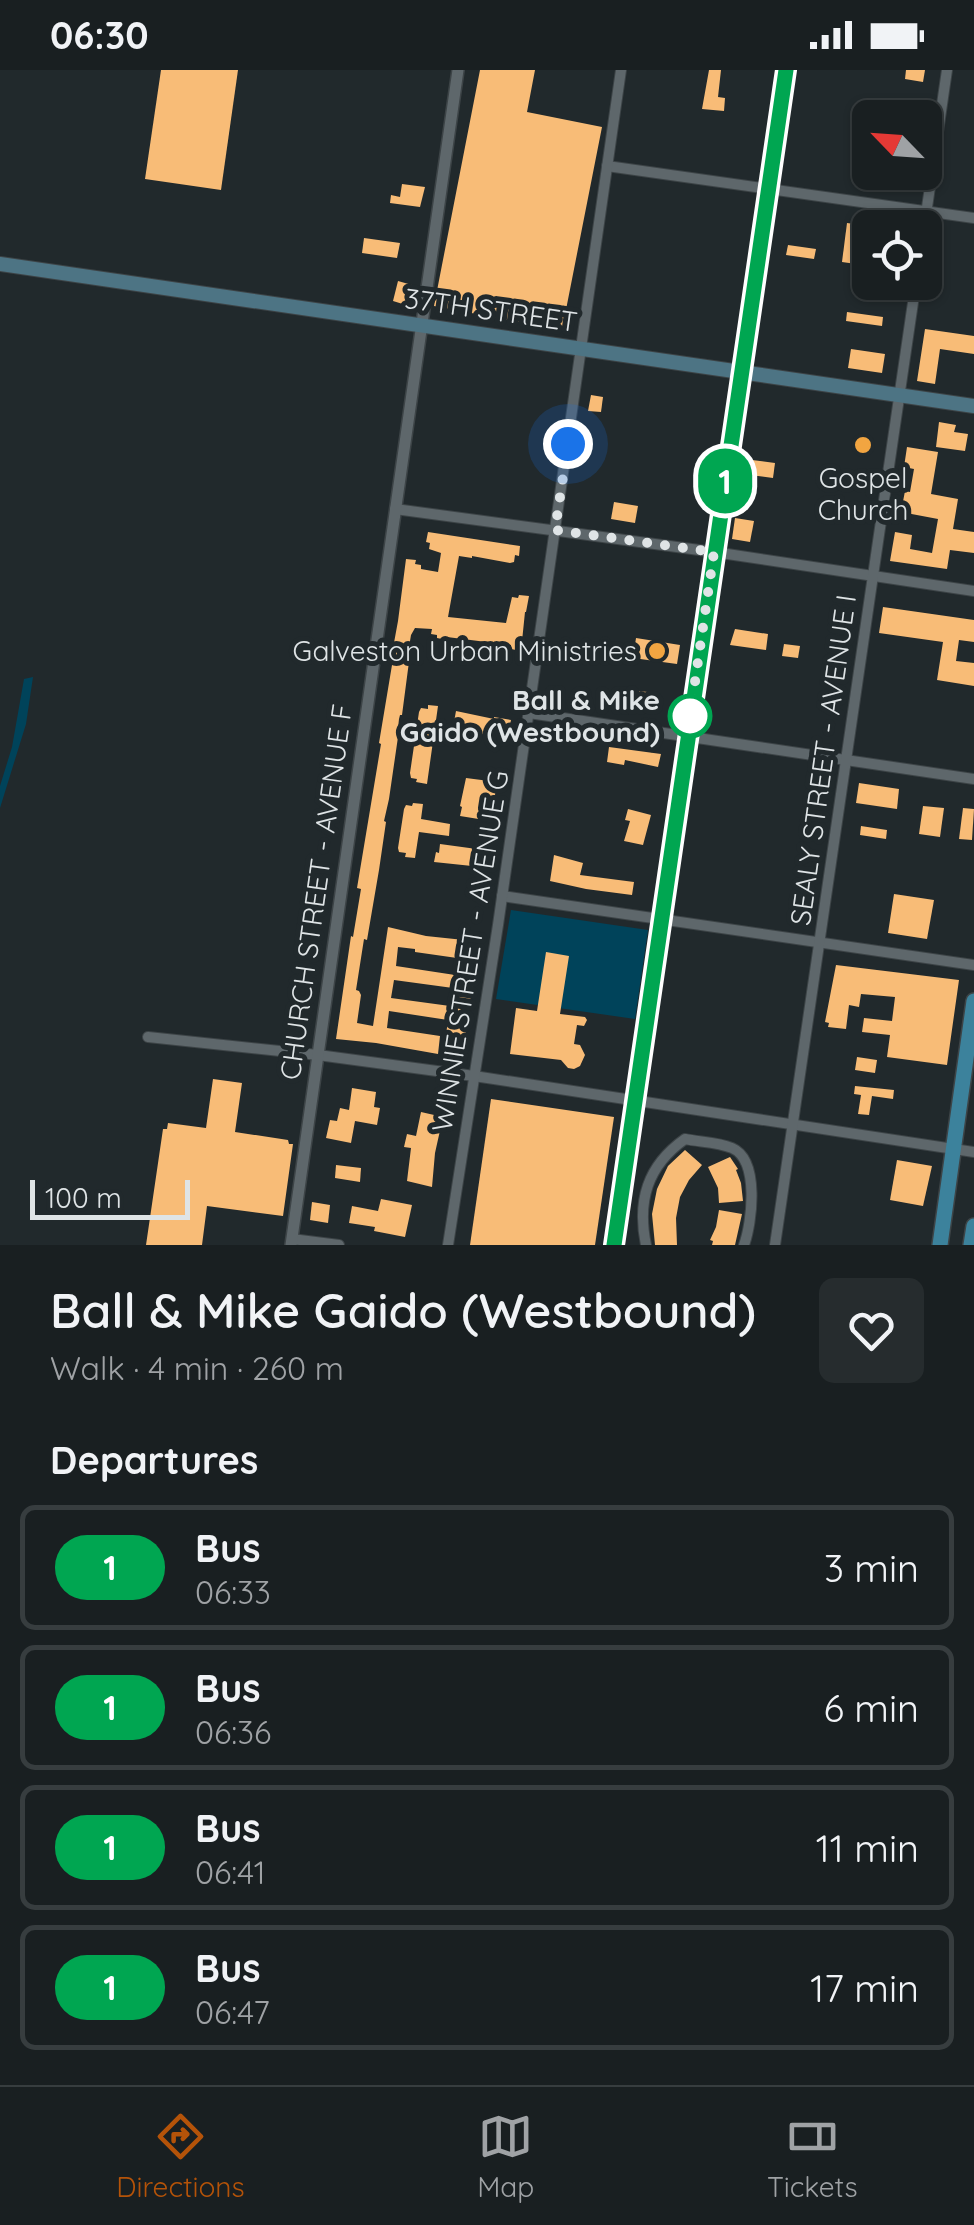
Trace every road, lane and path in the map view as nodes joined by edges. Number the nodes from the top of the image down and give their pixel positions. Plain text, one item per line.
1 (458, 70) edge
2 (621, 70) edge
3 (786, 70) edge
4 (947, 70) edge
5 (606, 166) junction
6 (768, 189) junction
7 (912, 210) edge
8 (926, 210) edge
9 (942, 214) edge
10 (974, 218) edge
11 (0, 264) edge
12 (913, 300) edge
13 (421, 326) junction
14 (580, 347) junction
15 (741, 374) junction
16 (899, 396) junction
17 (974, 406) edge
18 (396, 509) junction
19 (555, 530) junction
20 (714, 552) junction
21 (873, 575) junction
22 (974, 590) edge
23 (529, 714) junction
24 (687, 737) junction
25 (846, 760) junction
26 (974, 779) edge
27 (502, 896) junction
28 (660, 919) junction
29 (819, 942) junction
30 (974, 966) edge
31 (974, 1001) edge
32 (148, 1037) dead end
33 (318, 1055) junction
34 (474, 1076) junction
35 (635, 1100) junction
36 (792, 1124) junction
37 (954, 1149) junction
38 (974, 1152) edge
39 (974, 1226) edge
40 (291, 1242) edge
41 (339, 1245) edge
42 (448, 1245) edge
43 (614, 1245) edge
44 (646, 1245) edge
45 (744, 1245) edge
46 (775, 1245) edge
47 (940, 1245) edge
48 (971, 1245) edge

1 - 13 street, CHURCH STREET - AVENUE F
2 - 5 street, WINNIE STREET - AVENUE G
3 - 6 street
4 - 8 street
5 - 6 street
5 - 14 street, WINNIE STREET - AVENUE G
6 - 7 street
6 - 15 street
9 - 10 street
11 - 13 main road, 37TH STREET
12 - 16 street, SEALY STREET - AVENUE I
13 - 14 main road, 37TH STREET
13 - 18 street, CHURCH STREET - AVENUE F
14 - 15 main road, 37TH STREET
14 - 19 street, WINNIE STREET - AVENUE G
15 - 16 main road, 37TH STREET
15 - 20 street
16 - 17 main road, 37TH STREET
16 - 21 street, SEALY STREET - AVENUE I
18 - 19 street
18 - 33 street, CHURCH STREET - AVENUE F
19 - 20 street
19 - 23 street, WINNIE STREET - AVENUE G
20 - 21 street
20 - 24 street
21 - 22 street
21 - 25 street, SEALY STREET - AVENUE I
23 - 24 street
23 - 27 street, WINNIE STREET - AVENUE G
24 - 25 street
24 - 28 street
25 - 26 street
25 - 29 street, SEALY STREET - AVENUE I
27 - 28 street
27 - 34 street, WINNIE STREET - AVENUE G
28 - 29 street
28 - 35 street
29 - 30 street
29 - 36 street, SEALY STREET - AVENUE I
31 - 37 main road
32 - 33 street
33 - 34 street
33 - 40 street, CHURCH STREET - AVENUE F
34 - 35 street
34 - 42 street, WINNIE STREET - AVENUE G
35 - 36 street
35 - 43 street
36 - 37 street
36 - 46 street, SEALY STREET - AVENUE I
37 - 38 street
37 - 47 main road
39 - 48 main road
40 - 41 street
44 - 45 street

